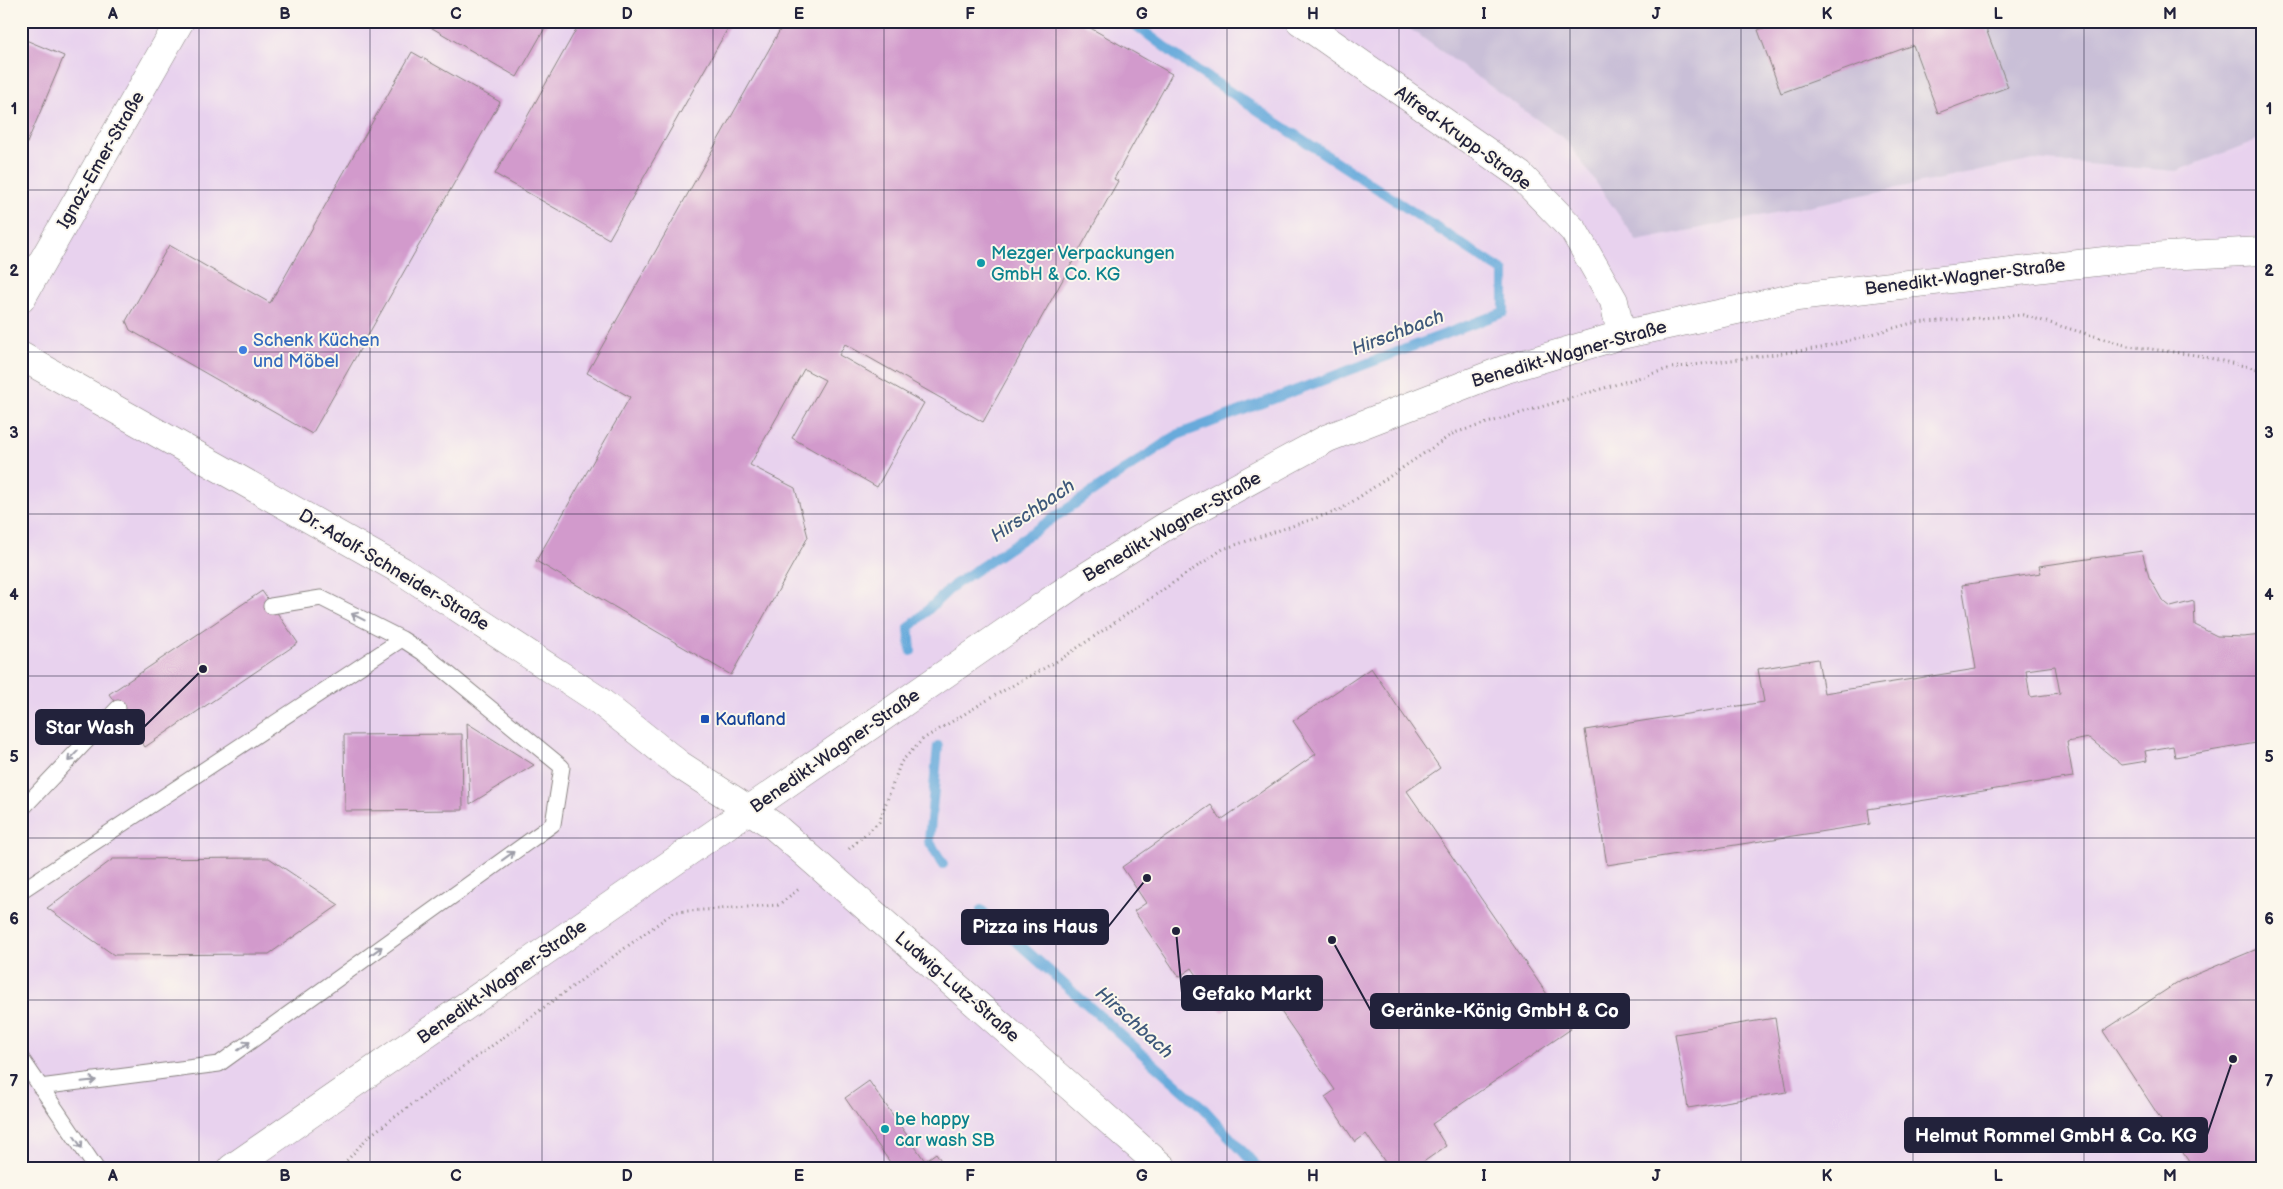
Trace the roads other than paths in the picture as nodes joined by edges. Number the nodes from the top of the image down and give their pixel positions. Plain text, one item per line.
1 (180, 21) edge
2 (1300, 21) edge
3 (2262, 251) edge
4 (21, 299) edge
5 (1621, 335) junction
6 (21, 356) edge
7 (271, 606) dead end
8 (402, 638) junction
9 (118, 708) dead end
10 (21, 810) edge
11 (748, 811) junction
12 (21, 891) edge
13 (21, 1058) edge
14 (40, 1087) junction
15 (96, 1168) edge
16 (232, 1168) edge
17 (1163, 1168) edge

1 - 4 street, Ignaz-Emer-Straße
2 - 5 street, Alfred-Krupp-Straße
3 - 5 street, Benedikt-Wagner-Straße
5 - 11 street, Benedikt-Wagner-Straße
6 - 11 street, Dr.-Adolf-Schneider-Straße
8 -> 7 lane
8 - 12 lane
14 -> 8 lane
9 -> 10 lane
11 - 16 street, Benedikt-Wagner-Straße
11 - 17 street, Ludwig-Lutz-Straße
13 - 14 lane
14 -> 15 lane

